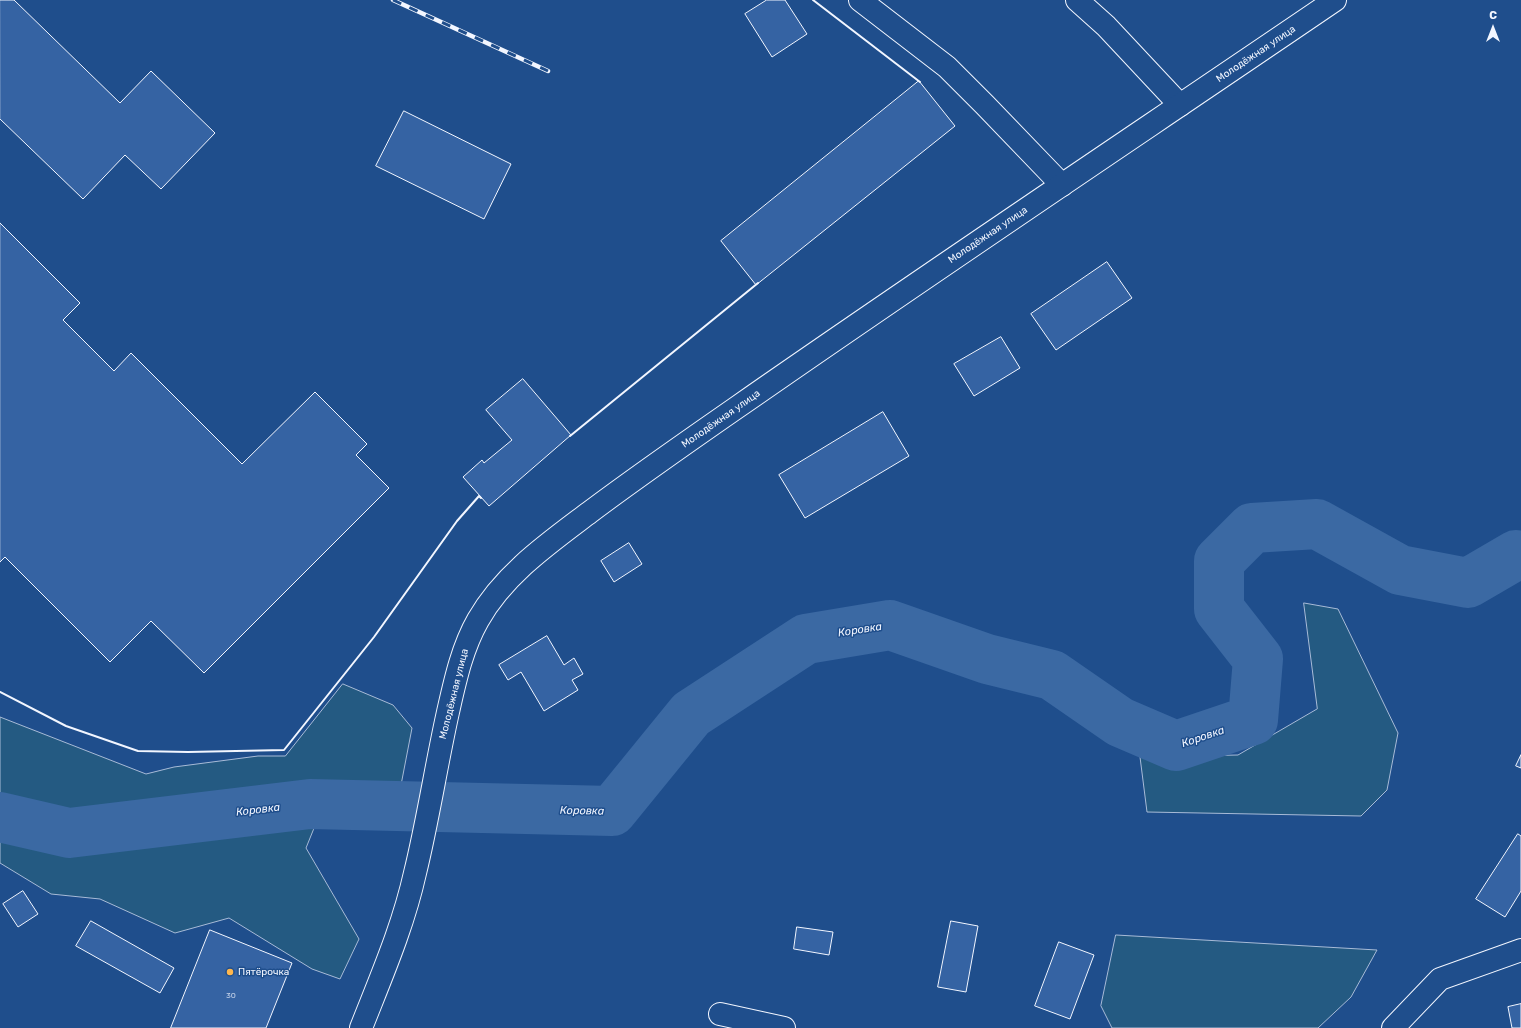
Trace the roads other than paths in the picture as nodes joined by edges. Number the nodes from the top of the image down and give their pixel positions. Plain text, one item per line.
1 (860, 0) edge
2 (1077, 0) edge
3 (1335, 0) edge
4 (1180, 105) junction
5 (1062, 185) junction
6 (1521, 950) edge
7 (720, 1014) dead end
8 (360, 1028) edge
9 (784, 1028) edge
10 (1393, 1028) edge

1 - 5 main road
2 - 4 main road
3 - 4 main road, Молодёжная улица
4 - 5 main road, Молодёжная улица
5 - 8 main road, Молодёжная улица
6 - 10 main road
7 - 9 main road

